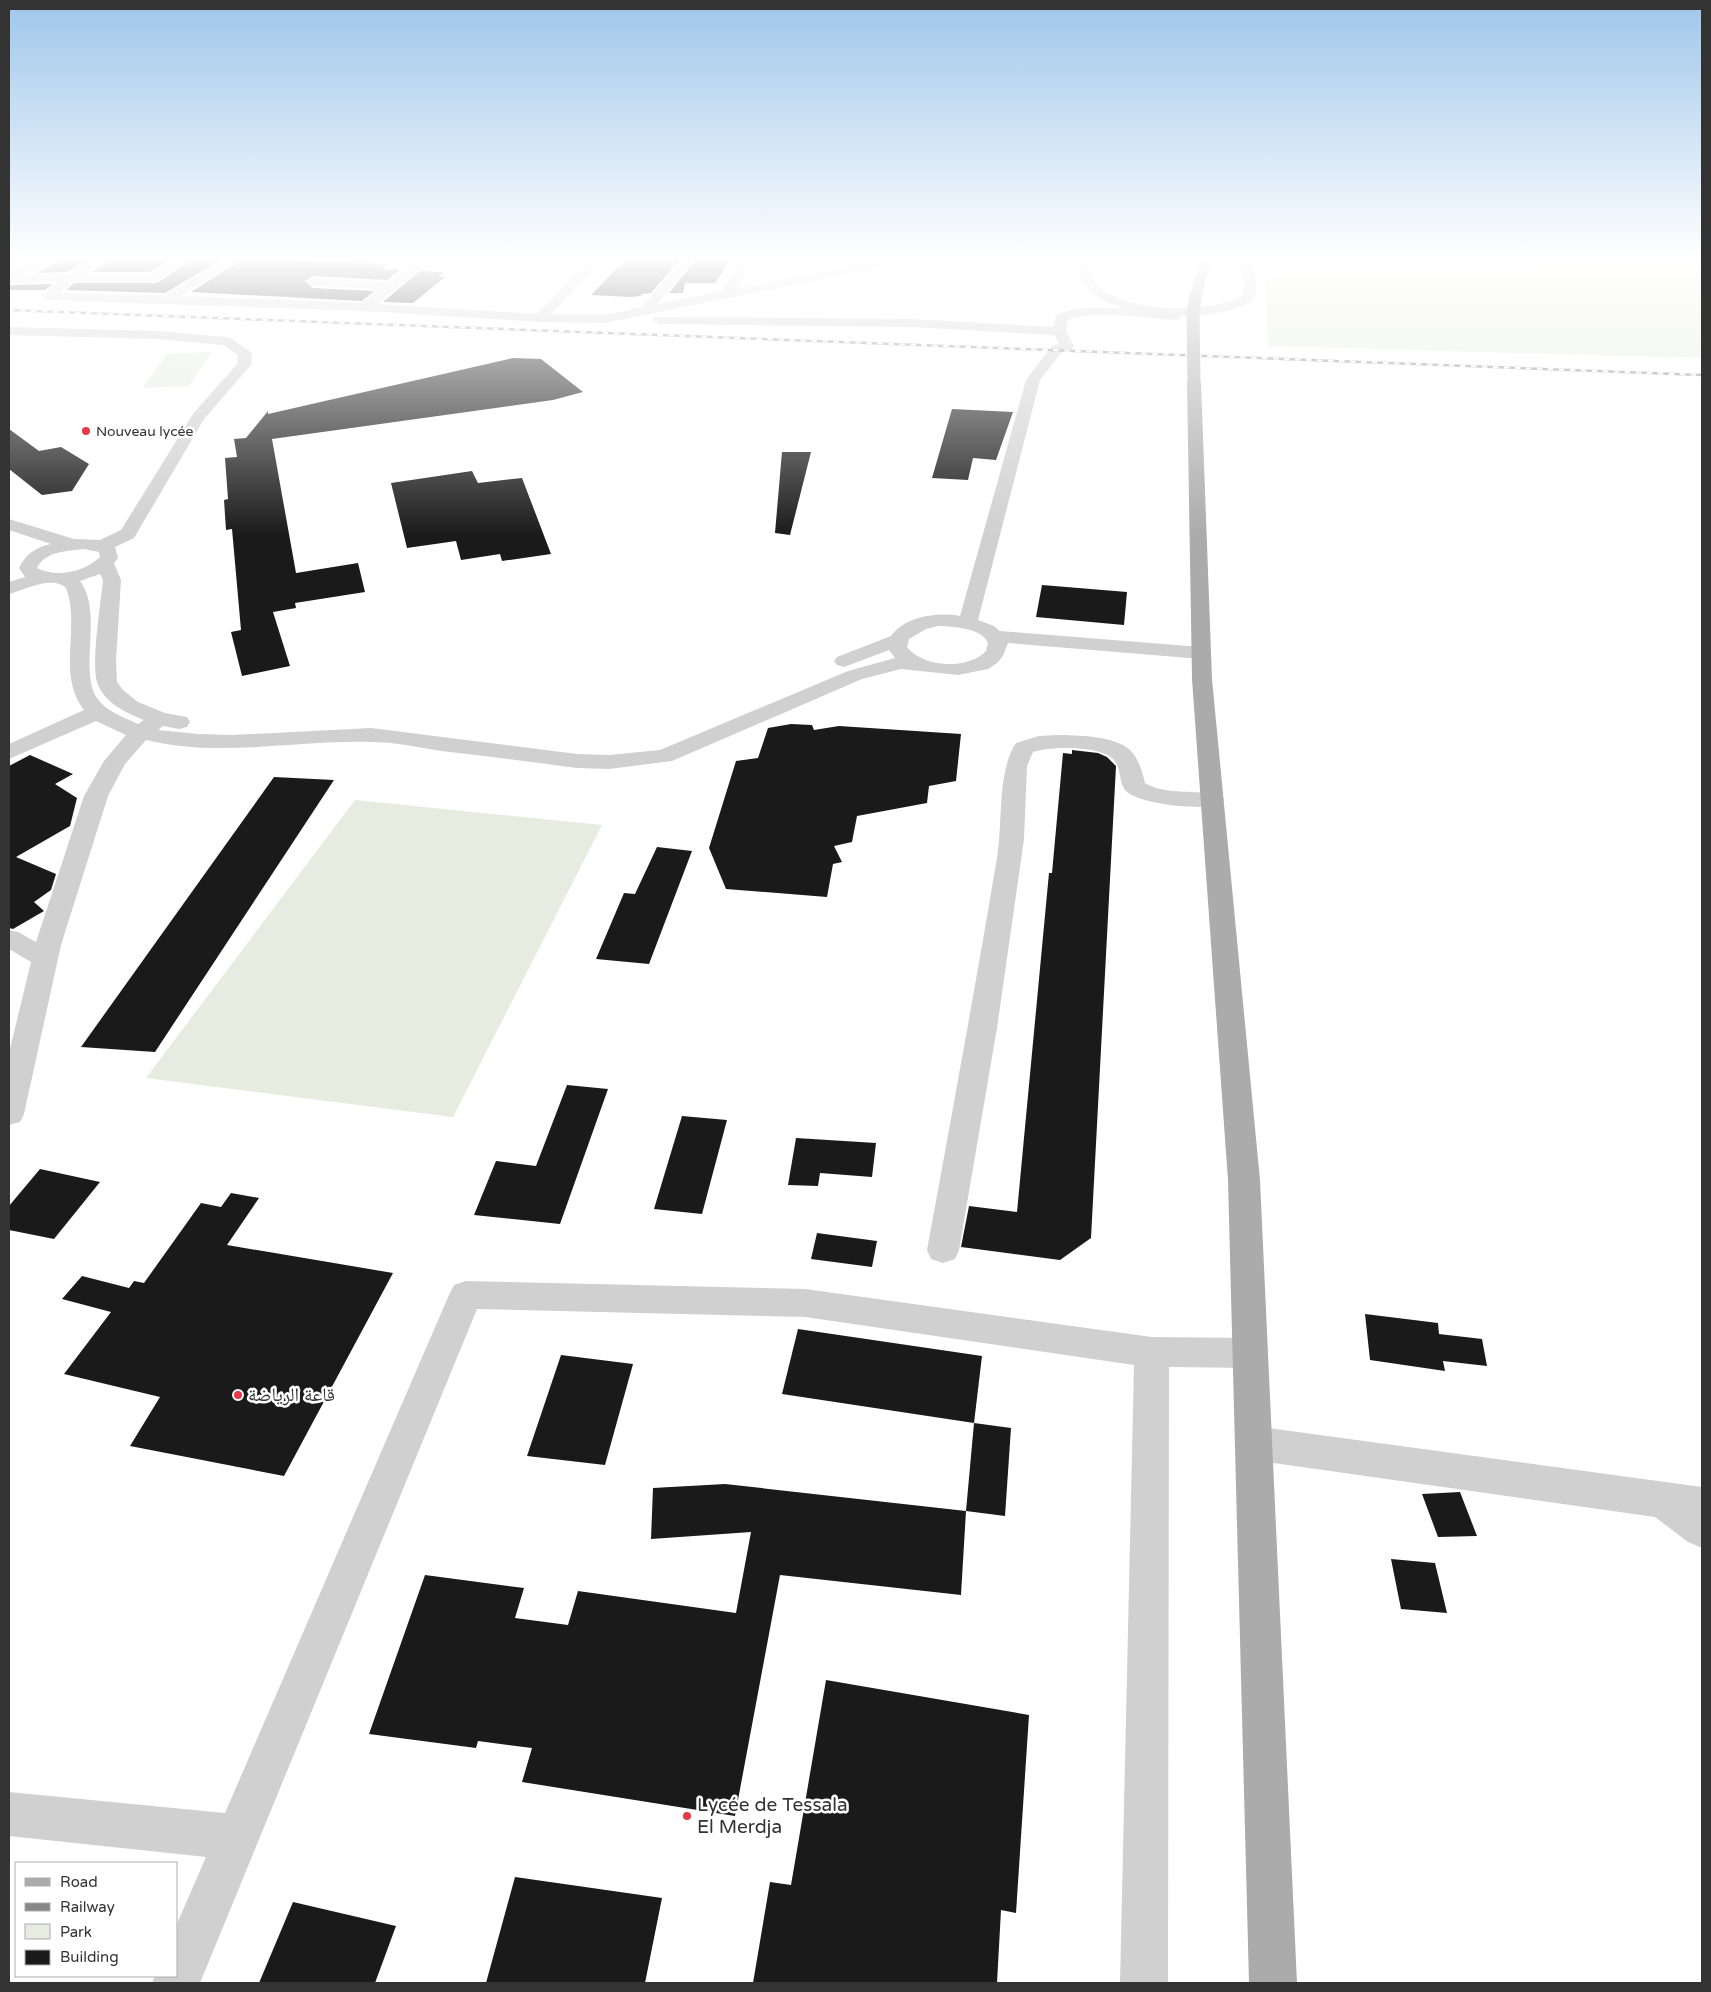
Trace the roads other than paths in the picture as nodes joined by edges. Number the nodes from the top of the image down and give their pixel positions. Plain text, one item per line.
1 (240, 350) edge
2 (1056, 350) edge
3 (1194, 350) edge
4 (9, 524) edge
5 (73, 544) junction
6 (104, 554) junction
7 (30, 555) junction
8 (9, 571) edge
9 (53, 578) junction
10 (9, 588) edge
11 (968, 622) junction
12 (898, 640) junction
13 (995, 643) junction
14 (1201, 660) junction
15 (918, 664) junction
16 (98, 712) junction
17 (151, 725) junction
18 (9, 752) edge
19 (1212, 800) junction
20 (9, 938) edge
21 (45, 959) junction
22 (9, 1114) edge
23 (943, 1250) dead end
24 (1152, 1352) junction
25 (1250, 1353) junction
26 (1254, 1443) junction
27 (1663, 1500) junction
28 (1702, 1505) edge
29 (1702, 1529) edge
30 (9, 1814) edge
31 (237, 1837) junction
32 (176, 1983) edge
33 (1144, 1983) edge
34 (1273, 1983) edge

1 - 6 street
2 - 11 street
3 - 14 main road, bridge
4 - 5 street
5 - 6 street
5 - 7 street
6 - 9 street
6 - 17 street
7 - 8 street
7 - 9 street
9 - 10 street
9 - 16 street
11 - 12 street
11 - 13 street
12 - 15 street
12 - 17 street
13 - 14 street
13 - 15 street
14 - 19 main road
15 - 17 street
16 - 17 street
16 - 18 street
17 - 21 street
19 - 23 street
19 - 25 main road
20 - 21 street
21 - 22 street
24 - 25 street
24 - 31 street
24 - 33 street
25 - 26 main road
26 - 27 street
26 - 34 main road
27 - 28 street
27 - 29 street
30 - 31 street
31 - 32 street

